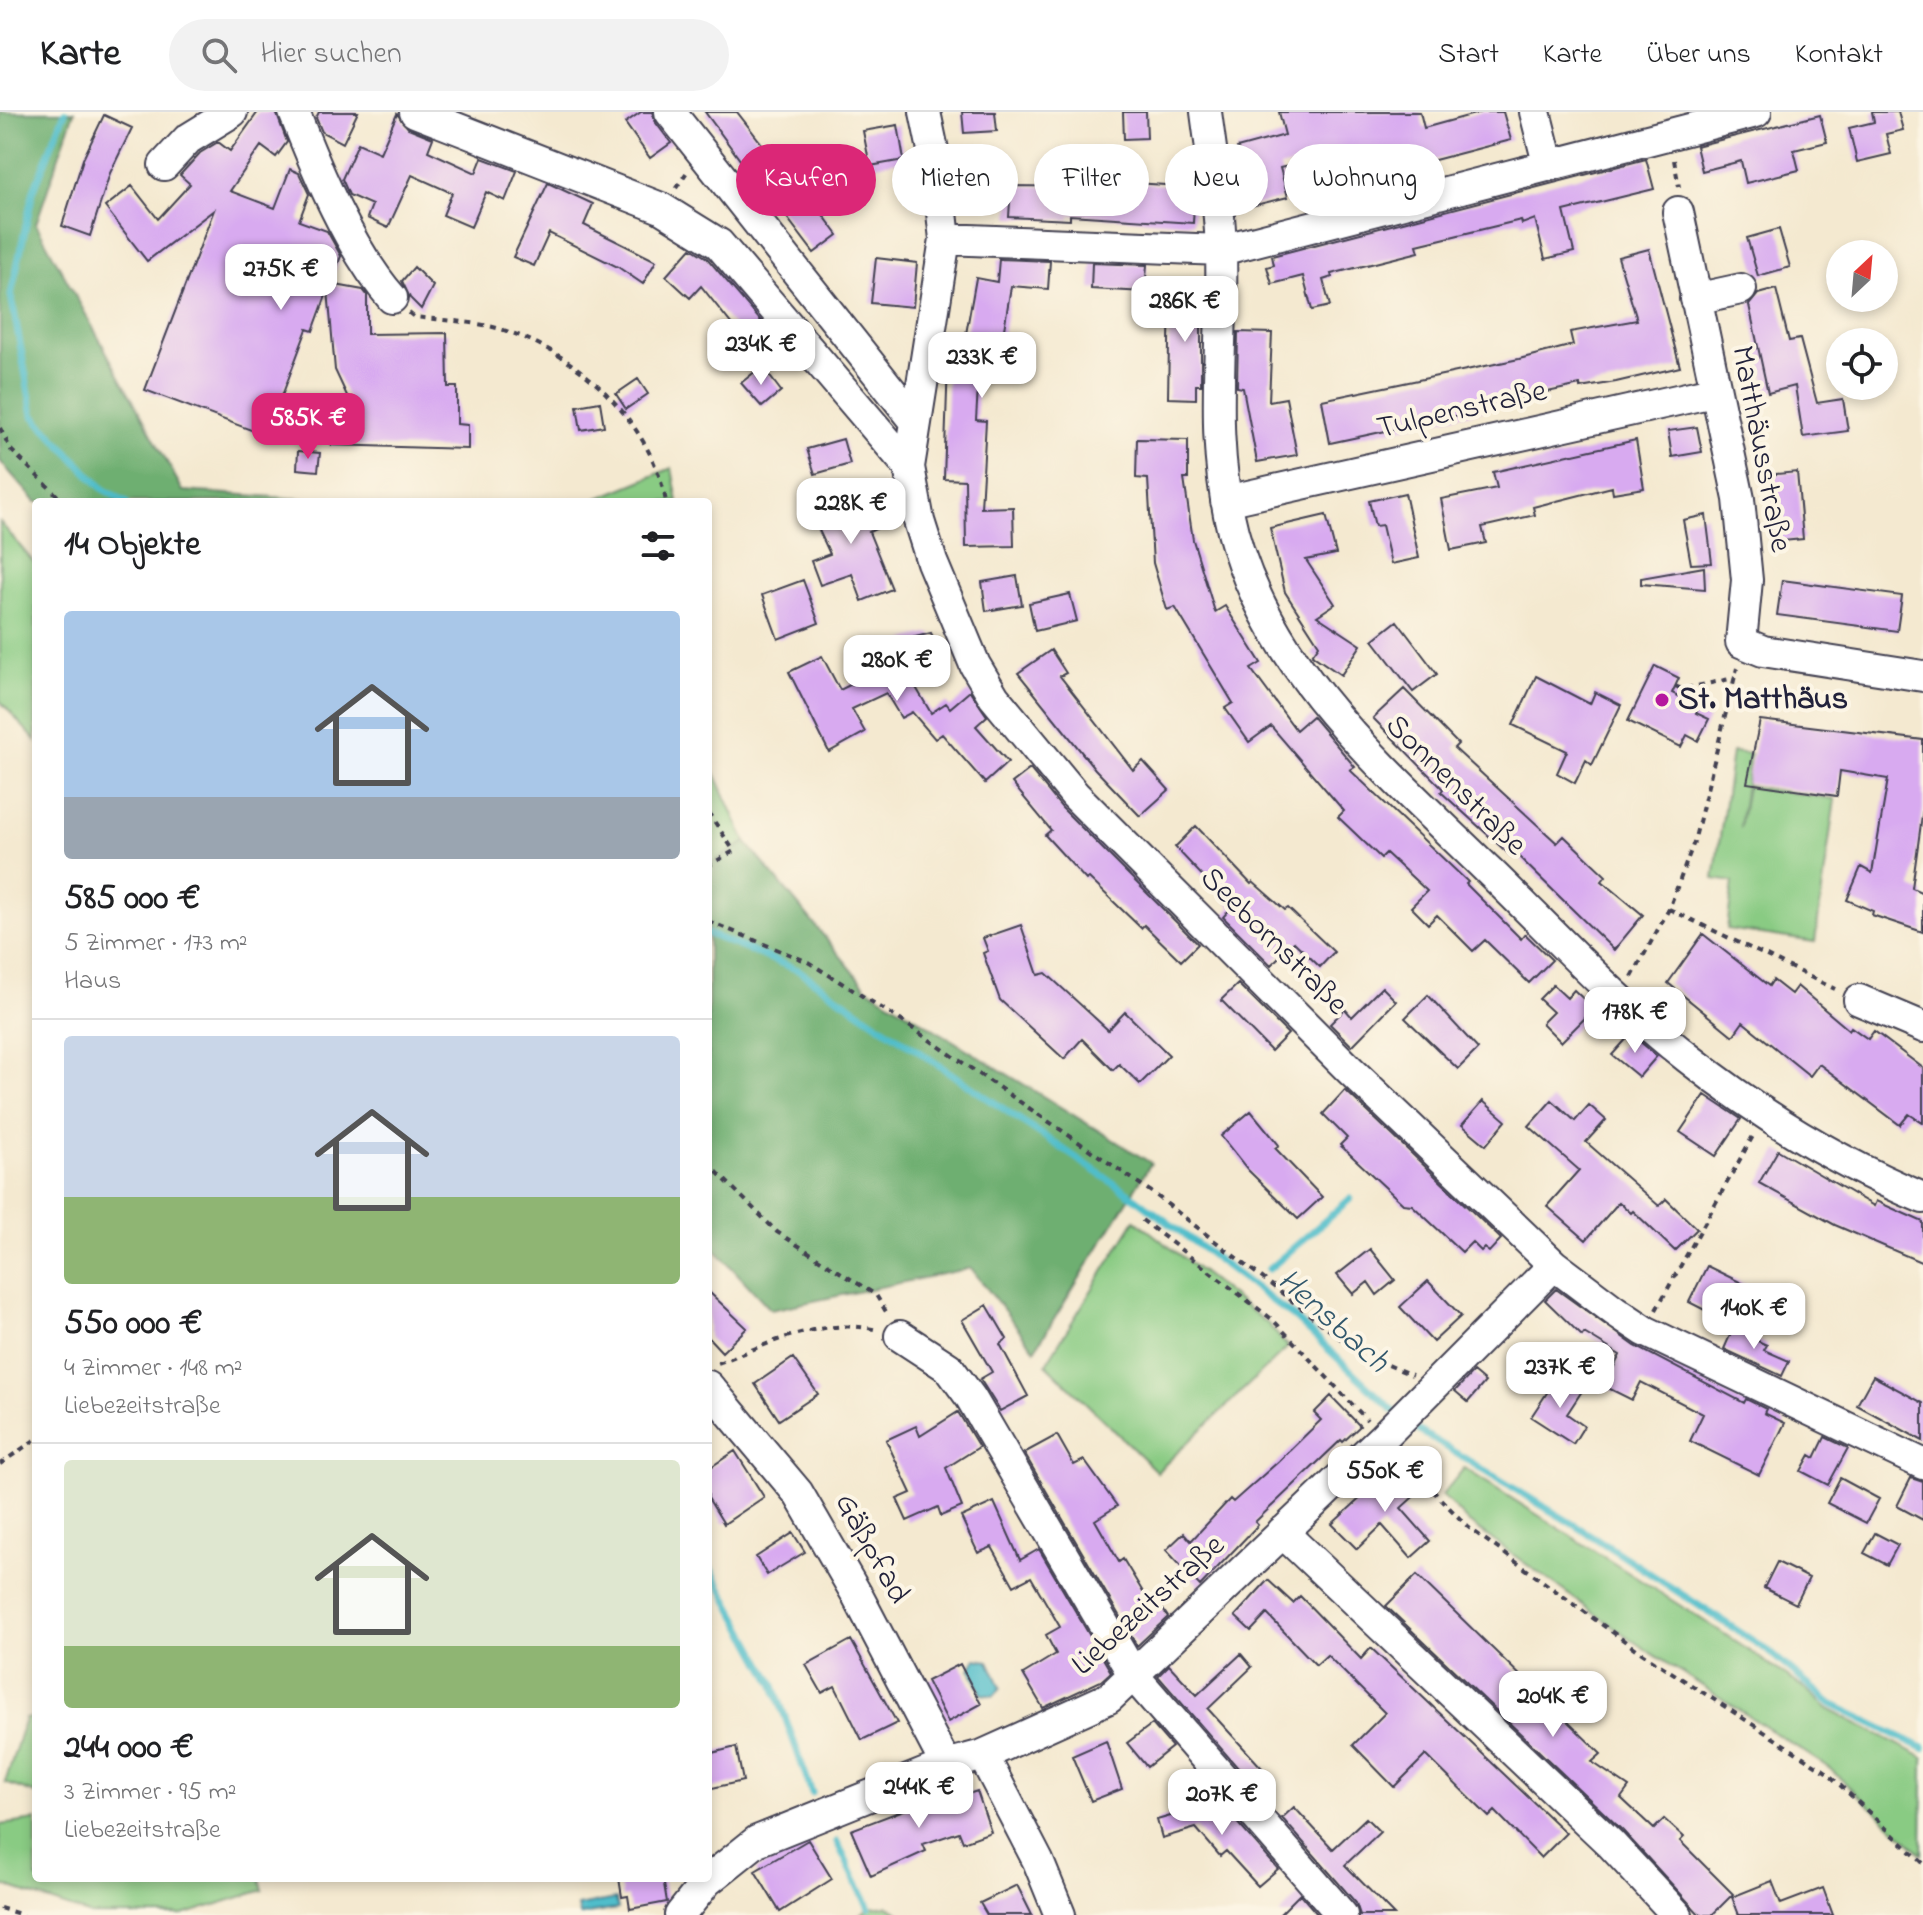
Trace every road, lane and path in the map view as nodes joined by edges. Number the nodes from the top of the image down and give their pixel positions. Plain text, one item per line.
1 (232, 112) edge
2 (294, 112) edge
3 (415, 112) edge
4 (670, 112) edge
5 (925, 112) edge
6 (1206, 112) edge
7 (1535, 112) edge
8 (1756, 112) edge
9 (1670, 134) junction
10 (700, 154) junction
11 (1548, 163) junction
12 (164, 165) dead end
13 (661, 208) junction
14 (1678, 212) joint
15 (945, 239) junction
16 (1221, 250) junction
17 (1741, 289) dead end
18 (392, 298) joint
19 (1695, 299) junction
20 (1713, 392) junction
21 (916, 422) junction
22 (0, 428) edge
23 (909, 467) junction
24 (60, 498) edge
25 (665, 498) edge
26 (1226, 501) junction
27 (1741, 642) junction
28 (1923, 676) edge
29 (1735, 678) junction
30 (1675, 686) dead end
31 (712, 818) edge
32 (712, 864) edge
33 (1669, 909) junction
34 (712, 923) edge
35 (1621, 999) junction
36 (1859, 1000) joint
37 (1923, 1027) edge
38 (1765, 1113) junction
39 (712, 1167) edge
40 (1923, 1198) edge
41 (1142, 1220) dead end
42 (1554, 1265) junction
43 (1645, 1331) junction
44 (900, 1336) junction
45 (712, 1365) edge
46 (1431, 1385) junction
47 (712, 1391) edge
48 (1383, 1437) junction
49 (32, 1442) edge
50 (1404, 1461) dead end
51 (0, 1464) edge
52 (1923, 1464) edge
53 (1282, 1532) junction
54 (1134, 1676) junction
55 (983, 1755) junction
56 (946, 1765) junction
57 (1923, 1863) edge
58 (712, 1875) edge
59 (704, 1882) edge
60 (0, 1908) edge
61 (23, 1915) edge
62 (680, 1915) edge
63 (1060, 1915) edge
64 (1342, 1915) edge
65 (1677, 1915) edge

1 - 12 street
2 - 18 street
3 - 13 street
4 - 10 street
5 - 15 street, Seebornstraße
6 - 16 street, Sonnenstraße
7 - 11 street
8 - 9 street
9 - 11 street
9 - 14 path
10 - 13 path
10 - 21 street
11 - 16 street
13 - 23 street
14 - 19 street, Matthäusstraße
15 - 16 street
15 - 21 street, Seebornstraße
16 - 26 street, Sonnenstraße
17 - 19 street
18 - 25 path
19 - 20 street, Matthäusstraße
20 - 26 street, Tulpenstraße
20 - 27 street, Matthäusstraße
21 - 23 street, Seebornstraße
22 - 24 path
23 - 42 street, Seebornstraße
26 - 35 street, Sonnenstraße
27 - 28 street
27 - 29 path
29 - 30 path
29 - 33 path
31 - 32 path
33 - 35 path
33 - 36 path
34 - 46 path
35 - 38 street, Sonnenstraße
36 - 37 street
38 - 40 street, Sonnenstraße
38 - 43 path
39 - 44 path
41 - 48 path
42 - 43 street, Seebornstraße
42 - 46 street, Liebezeitstraße
43 - 52 street, Seebornstraße
44 - 45 path
44 - 54 street
46 - 48 street, Liebezeitstraße
47 - 56 street, Gäßpfad
48 - 53 street, Liebezeitstraße
49 - 51 path
50 - 57 path
53 - 54 street, Liebezeitstraße
53 - 65 street
54 - 55 street, Liebezeitstraße
54 - 64 street
55 - 56 street, Liebezeitstraße
55 - 63 street
56 - 58 street, Liebezeitstraße
59 - 62 street, Liebezeitstraße
60 - 61 path

